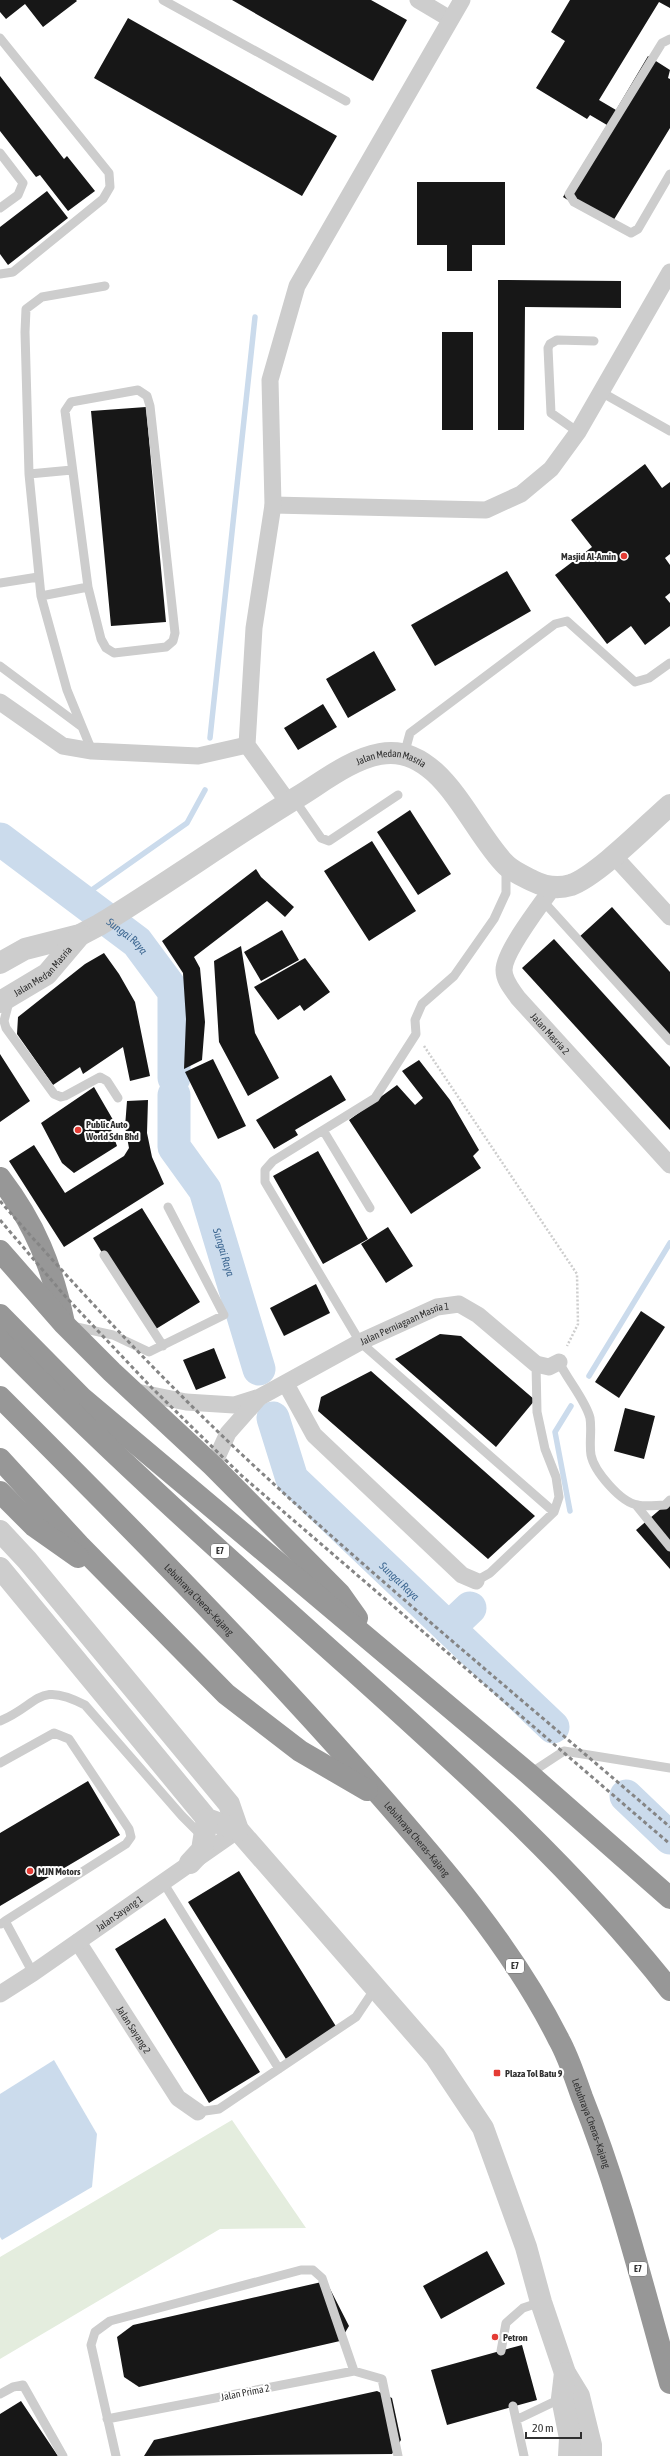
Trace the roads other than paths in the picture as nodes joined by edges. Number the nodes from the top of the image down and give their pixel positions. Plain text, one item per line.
1 (163, 0) edge
2 (418, 0) edge
3 (462, 0) edge
4 (450, 19) junction
5 (0, 38) edge
6 (670, 39) edge
7 (346, 101) dead end
8 (0, 153) edge
9 (670, 174) edge
10 (0, 208) edge
11 (670, 272) edge
12 (0, 274) edge
13 (106, 286) dead end
14 (594, 340) dead end
15 (601, 392) junction
16 (670, 431) edge
17 (578, 432) junction
18 (72, 470) junction
19 (29, 474) junction
20 (273, 505) junction
21 (38, 577) junction
22 (0, 583) edge
23 (88, 587) junction
24 (41, 596) junction
25 (670, 663) edge
26 (0, 666) edge
27 (0, 702) edge
28 (82, 727) junction
29 (247, 744) junction
30 (92, 751) junction
31 (404, 755) junction
32 (398, 795) dead end
33 (291, 800) junction
34 (669, 808) edge
35 (613, 855) junction
36 (506, 865) junction
37 (548, 894) junction
38 (670, 917) edge
39 (80, 936) junction
40 (0, 963) edge
41 (6, 998) edge
42 (670, 1041) edge
43 (118, 1098) dead end
44 (323, 1130) junction
45 (670, 1164) edge
46 (0, 1178) edge
47 (168, 1207) dead end
48 (370, 1208) dead end
49 (0, 1251) edge
50 (104, 1255) dead end
51 (0, 1315) edge
52 (64, 1324) junction
53 (0, 1341) edge
54 (360, 1342) junction
55 (163, 1346) junction
56 (559, 1362) joint
57 (536, 1364) junction
58 (286, 1384) junction
59 (132, 1391) junction
60 (0, 1397) edge
61 (260, 1397) junction
62 (0, 1459) edge
63 (213, 1466) junction
64 (0, 1492) edge
65 (670, 1500) edge
66 (636, 1506) junction
67 (554, 1512) junction
68 (0, 1531) edge
69 (670, 1547) edge
70 (0, 1568) edge
71 (476, 1581) joint
72 (121, 1588) junction
73 (375, 1643) junction
74 (0, 1721) edge
75 (0, 1763) edge
76 (670, 1768) edge
77 (529, 1774) junction
78 (384, 1800) junction
79 (206, 1829) junction
80 (238, 1830) junction
81 (190, 1864) junction
82 (164, 1882) junction
83 (670, 1898) edge
84 (3, 1923) edge
85 (78, 1942) junction
86 (33, 1974) junction
87 (376, 1987) junction
88 (670, 1990) edge
89 (0, 1994) edge
90 (279, 2069) junction
91 (198, 2112) joint
92 (541, 2302) junction
93 (501, 2351) dead end
94 (354, 2371) junction
95 (565, 2373) junction
96 (670, 2382) edge
97 (0, 2394) edge
98 (562, 2398) junction
99 (513, 2406) dead end
100 (107, 2419) junction
101 (516, 2420) junction
102 (63, 2456) edge
103 (116, 2456) edge
104 (398, 2456) edge
105 (524, 2456) edge
106 (569, 2456) edge
107 (591, 2456) edge

1 - 7 lane
2 - 4 street
3 - 4 street
4 - 20 street
5 - 12 lane
6 - 9 lane
8 - 10 lane
11 - 15 street
13 - 19 lane
14 - 17 lane
15 - 16 lane
15 - 17 street
17 - 20 street
18 - 19 lane
18 - 23 lane
18 - 23 lane
19 - 21 lane
20 - 29 street
21 - 22 lane
21 - 24 lane
23 - 24 lane
24 - 28 lane
25 - 31 lane
26 - 28 lane
27 - 30 street
28 - 30 lane
29 - 30 street
29 - 33 street
31 - 33 street, Jalan Medan Masria
31 - 36 street, Jalan Medan Masria
32 - 33 lane
33 - 39 street, Jalan Medan Masria
34 - 35 street, Jalan Medan Masria
35 - 37 street, Jalan Medan Masria
35 - 38 street
36 - 37 street, Jalan Medan Masria
36 - 44 lane
37 - 42 lane
37 - 45 street, Jalan Masria 2
39 - 40 street, Jalan Medan Masria
39 - 41 street, Jalan Medan Masria
41 - 43 lane
44 - 48 lane
44 - 54 lane
46 - 52 highway
47 - 55 lane
49 - 52 highway
50 - 55 lane
51 - 73 highway
52 - 55 lane
52 - 59 highway
53 - 88 highway, E7
54 - 57 street, Jalan Perniagaan Masria 1
54 - 58 street, Jalan Perniagaan Masria 1
54 - 67 lane
56 - 57 street
56 - 66 lane
57 - 67 lane
58 - 61 street, Jalan Perniagaan Masria 1
58 - 71 street
59 - 61 street
59 - 63 highway
60 - 78 highway, Lebuhraya Cheras–Kajang / E7
61 - 63 street
62 - 72 highway
63 - 73 highway
64 - 72 highway
65 - 66 lane
66 - 69 lane
67 - 71 lane
68 - 80 street
70 - 79 street
72 - 78 highway
73 - 77 highway
74 - 79 lane
75 - 84 lane
76 - 77 lane
77 - 83 highway
78 - 96 highway, Lebuhraya Cheras–Kajang / E7
79 - 80 street
79 - 81 street
80 - 81 street, Jalan Sayang 1
80 - 87 street
81 - 82 street, Jalan Sayang 1
82 - 85 street, Jalan Sayang 1
82 - 90 lane
84 - 86 lane
85 - 86 street, Jalan Sayang 1
85 - 91 street, Jalan Sayang 2
86 - 89 street, Jalan Sayang 1
87 - 90 lane
87 - 92 street
90 - 91 lane
92 - 93 lane
92 - 95 street
94 - 100 lane, Jalan Prima 2
94 - 100 lane
94 - 104 lane, Jalan Prima 2
95 - 98 street
95 - 107 street
97 - 102 lane
98 - 101 lane
98 - 106 street
99 - 101 lane
100 - 103 lane
101 - 105 lane

